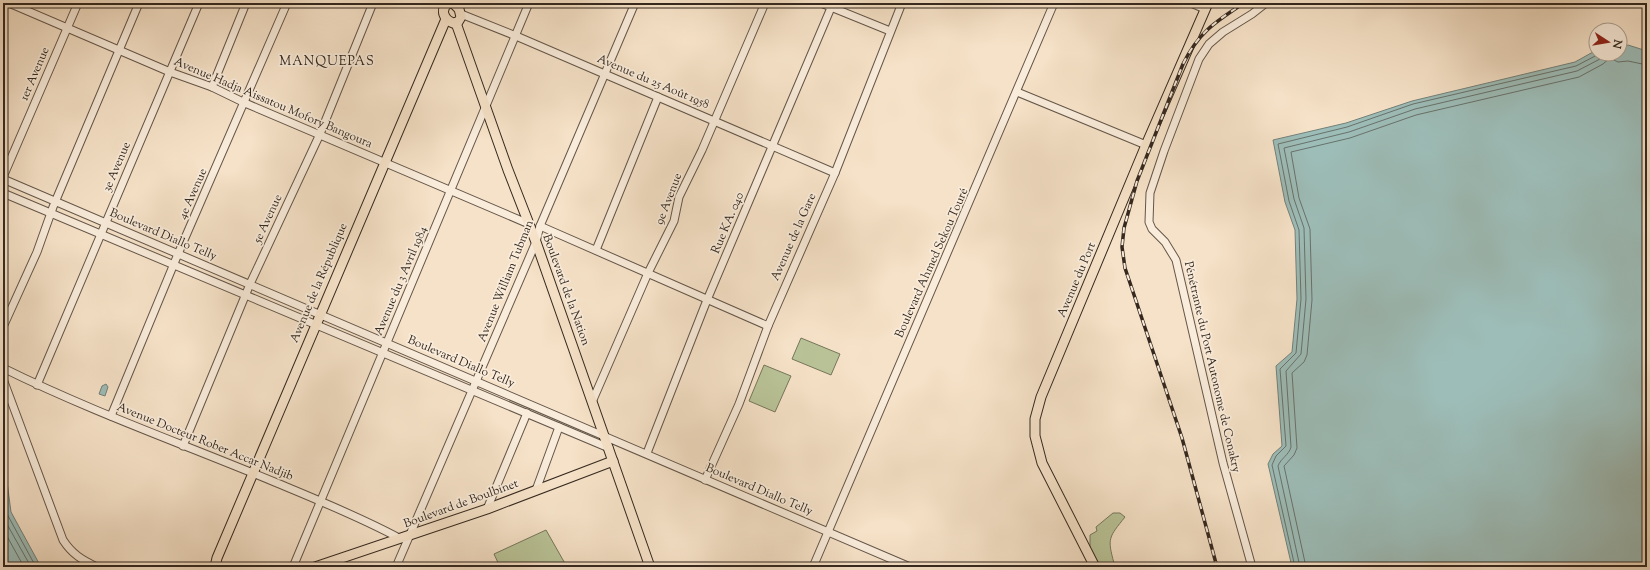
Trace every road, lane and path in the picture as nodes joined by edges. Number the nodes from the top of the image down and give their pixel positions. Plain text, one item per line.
1 (11, 3) edge
2 (78, 3) edge
3 (139, 3) edge
4 (200, 3) edge
5 (246, 3) edge
6 (287, 3) edge
7 (373, 3) edge
8 (529, 3) edge
9 (635, 3) edge
10 (765, 3) edge
11 (821, 3) edge
12 (902, 3) edge
13 (1054, 3) edge
14 (1191, 3) edge
15 (1266, 3) edge
16 (446, 4) edge
17 (833, 5) edge
18 (1207, 6) edge
19 (461, 14) junction
20 (446, 19) junction
21 (456, 23) junction
22 (66, 28) junction
23 (890, 32) junction
24 (516, 36) junction
25 (119, 50) junction
26 (170, 72) junction
27 (605, 74) junction
28 (212, 87) junction
29 (1017, 92) junction
30 (658, 97) junction
31 (244, 103) junction
32 (485, 108) junction
33 (714, 120) junction
34 (320, 134) junction
35 (1146, 145) junction
36 (773, 147) junction
37 (384, 162) junction
38 (835, 173) junction
39 (3, 178) edge
40 (450, 190) junction
41 (3, 193) edge
42 (56, 201) junction
43 (50, 213) junction
44 (105, 222) junction
45 (529, 224) junction
46 (540, 226) junction
47 (100, 234) junction
48 (536, 242) junction
49 (596, 250) junction
50 (178, 254) junction
51 (174, 265) junction
52 (648, 273) junction
53 (250, 284) junction
54 (245, 295) junction
55 (707, 300) junction
56 (320, 313) junction
57 (314, 325) junction
58 (768, 326) junction
59 (3, 327) edge
60 (386, 343) junction
61 (382, 353) junction
62 (3, 368) edge
63 (3, 379) edge
64 (477, 381) junction
65 (37, 385) junction
66 (471, 391) junction
67 (592, 402) junction
68 (527, 414) junction
69 (111, 416) junction
70 (559, 427) junction
71 (604, 436) junction
72 (183, 446) junction
73 (609, 448) junction
74 (647, 453) junction
75 (613, 461) junction
76 (253, 473) junction
77 (705, 480) junction
78 (536, 490) junction
79 (320, 501) junction
80 (487, 509) junction
81 (828, 532) junction
82 (409, 535) junction
83 (399, 538) junction
84 (215, 564) edge
85 (97, 567) edge
86 (293, 567) edge
87 (315, 567) edge
88 (396, 567) edge
89 (650, 567) edge
90 (813, 567) edge
91 (910, 567) edge
92 (1096, 567) edge
93 (1252, 567) edge

1 - 22 street, Avenue Hadja Aissatou Mofory Bangoura
2 - 22 street, 1er Avenue
3 - 25 street
4 - 26 street, 3e Avenue
5 - 28 street
6 - 31 street, 4e Avenue
7 - 34 street, 5e Avenue
8 - 24 street, Avenue du 3 Avril 1984
9 - 27 street, Avenue William Tubman
10 - 33 street, 9e Avenue
11 - 17 street
12 - 23 street, Avenue de la Gare
13 - 29 street, Boulevard Ahmed Sekou Touré
14 - 18 street
15 - 93 street, Pénétrante du Port Autonome de Conakry
16 - 19 main road
16 - 20 main road
17 - 23 street
17 - 36 street, Rue KA. 040
18 - 35 main road, Avenue du Port
19 - 21 main road
19 - 24 street, Avenue du 25 Août 1958
20 - 21 main road
20 - 37 main road, Avenue de la République
21 - 32 main road, Boulevard de la Nation
22 - 25 street, Avenue Hadja Aissatou Mofory Bangoura
22 - 39 street, 1er Avenue
23 - 38 street, Avenue de la Gare
24 - 27 street, Avenue du 25 Août 1958
24 - 32 street, Avenue du 3 Avril 1984
25 - 26 street, Avenue Hadja Aissatou Mofory Bangoura
25 - 42 street
26 - 28 street, Avenue Hadja Aissatou Mofory Bangoura
26 - 44 street, 3e Avenue
27 - 30 street, Avenue du 25 Août 1958
27 - 46 street, Avenue William Tubman
28 - 31 street, Avenue Hadja Aissatou Mofory Bangoura
29 - 35 street
29 - 81 street, Boulevard Ahmed Sekou Touré
30 - 33 street, Avenue du 25 Août 1958
30 - 49 street
31 - 34 street, Avenue Hadja Aissatou Mofory Bangoura
31 - 50 street, 4e Avenue
32 - 40 street, Avenue du 3 Avril 1984
32 - 45 main road, Boulevard de la Nation
33 - 36 street, Avenue du 25 Août 1958
33 - 52 street, 9e Avenue
34 - 37 street, Avenue Hadja Aissatou Mofory Bangoura
34 - 53 street, 5e Avenue
35 - 92 main road, Avenue du Port
36 - 38 street, Avenue du 25 Août 1958
36 - 55 street, Rue KA. 040
37 - 40 street, Avenue Hadja Aissatou Mofory Bangoura
37 - 56 main road, Avenue de la République
38 - 58 street, Avenue de la Gare
39 - 42 street, Boulevard Diallo Telly
40 - 45 street, Avenue Hadja Aissatou Mofory Bangoura
40 - 60 street, Avenue du 3 Avril 1984
41 - 43 street, Boulevard Diallo Telly
42 - 43 street
42 - 44 street, Boulevard Diallo Telly
43 - 47 street, Boulevard Diallo Telly
43 - 59 street
44 - 47 street, 3e Avenue
44 - 50 street, Boulevard Diallo Telly
45 - 48 main road, Boulevard de la Nation
46 - 48 street, Avenue William Tubman
46 - 49 street
47 - 51 street, Boulevard Diallo Telly
47 - 65 street, 3e Avenue
48 - 64 street, Avenue William Tubman
48 - 67 main road, Boulevard de la Nation
49 - 52 street
50 - 51 street, 4e Avenue
50 - 53 street, Boulevard Diallo Telly
51 - 54 street, Boulevard Diallo Telly
51 - 69 street, 4e Avenue
52 - 55 street
52 - 67 street, 9e Avenue
53 - 54 street, 5e Avenue
53 - 56 street, Boulevard Diallo Telly
54 - 57 street, Boulevard Diallo Telly
54 - 72 street, 5e Avenue
55 - 58 street
55 - 74 street, Rue KA. 040
56 - 57 main road, Avenue de la République
56 - 60 street, Boulevard Diallo Telly
57 - 61 street, Boulevard Diallo Telly
57 - 76 main road, Avenue de la République
58 - 77 street, Avenue de la Gare
60 - 61 street, Avenue du 3 Avril 1984
60 - 64 street, Boulevard Diallo Telly
61 - 66 street, Boulevard Diallo Telly
61 - 79 street, Avenue du 3 Avril 1984
62 - 65 street, Avenue Docteur Rober Accar Nadjib
63 - 85 street
64 - 66 street, Avenue William Tubman
64 - 71 street, Boulevard Diallo Telly
65 - 69 street, Avenue Docteur Rober Accar Nadjib
66 - 68 street, Boulevard Diallo Telly
66 - 82 street, Avenue William Tubman
67 - 71 main road, Boulevard de la Nation
68 - 70 street, Boulevard Diallo Telly
68 - 80 street
69 - 72 street, Avenue Docteur Rober Accar Nadjib
70 - 73 street, Boulevard Diallo Telly
70 - 78 street
71 - 73 main road, Boulevard de la Nation
71 - 74 street, Boulevard Diallo Telly
72 - 76 street, Avenue Docteur Rober Accar Nadjib
73 - 75 main road, Boulevard de la Nation
74 - 77 street, Boulevard Diallo Telly
75 - 78 main road, Boulevard de Boulbinet
75 - 89 main road, Boulevard de la Nation
76 - 79 street, Avenue Docteur Rober Accar Nadjib
76 - 84 main road, Avenue de la République
77 - 81 street, Boulevard Diallo Telly
78 - 80 main road, Boulevard de Boulbinet
79 - 83 street, Avenue Docteur Rober Accar Nadjib
79 - 86 street, Avenue du 3 Avril 1984
80 - 82 main road, Boulevard de Boulbinet
81 - 90 street, Boulevard Ahmed Sekou Touré
81 - 91 street, Boulevard Diallo Telly
82 - 83 main road, Boulevard de Boulbinet
82 - 88 street, Avenue William Tubman
83 - 87 main road, Boulevard de Boulbinet

